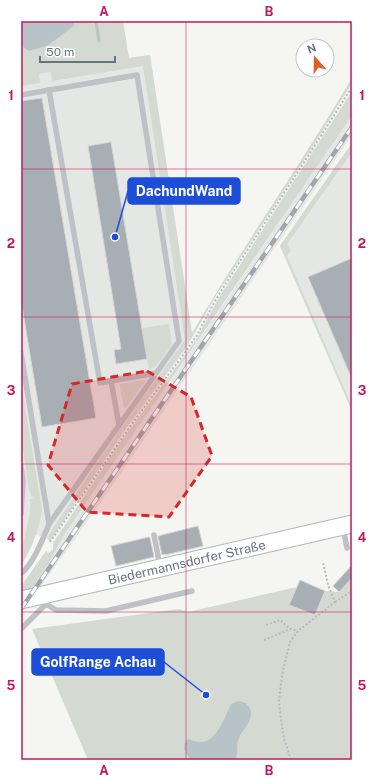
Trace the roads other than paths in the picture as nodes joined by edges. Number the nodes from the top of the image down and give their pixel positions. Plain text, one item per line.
1 (49, 90) junction
2 (21, 95) edge
3 (21, 353) edge
4 (156, 373) junction
5 (111, 381) junction
6 (119, 424) junction
7 (21, 466) edge
8 (21, 514) edge
9 (49, 524) junction
10 (347, 525) edge
11 (154, 535) dead end
12 (347, 548) dead end
13 (161, 568) junction
14 (21, 574) edge
15 (192, 591) dead end
16 (21, 600) edge
17 (45, 600) junction
18 (21, 629) edge

1 - 2 lane
1 - 4 lane
1 - 5 lane
3 - 9 lane
4 - 5 lane
4 - 6 lane
5 - 6 lane
6 - 9 lane
7 - 8 lane
9 - 14 lane
10 - 12 lane
10 - 13 main road, Biedermannsdorfer Straße
11 - 13 lane
13 - 17 main road, Biedermannsdorfer Straße
15 - 17 lane
16 - 17 main road, Biedermannsdorfer Straße
17 - 18 lane

